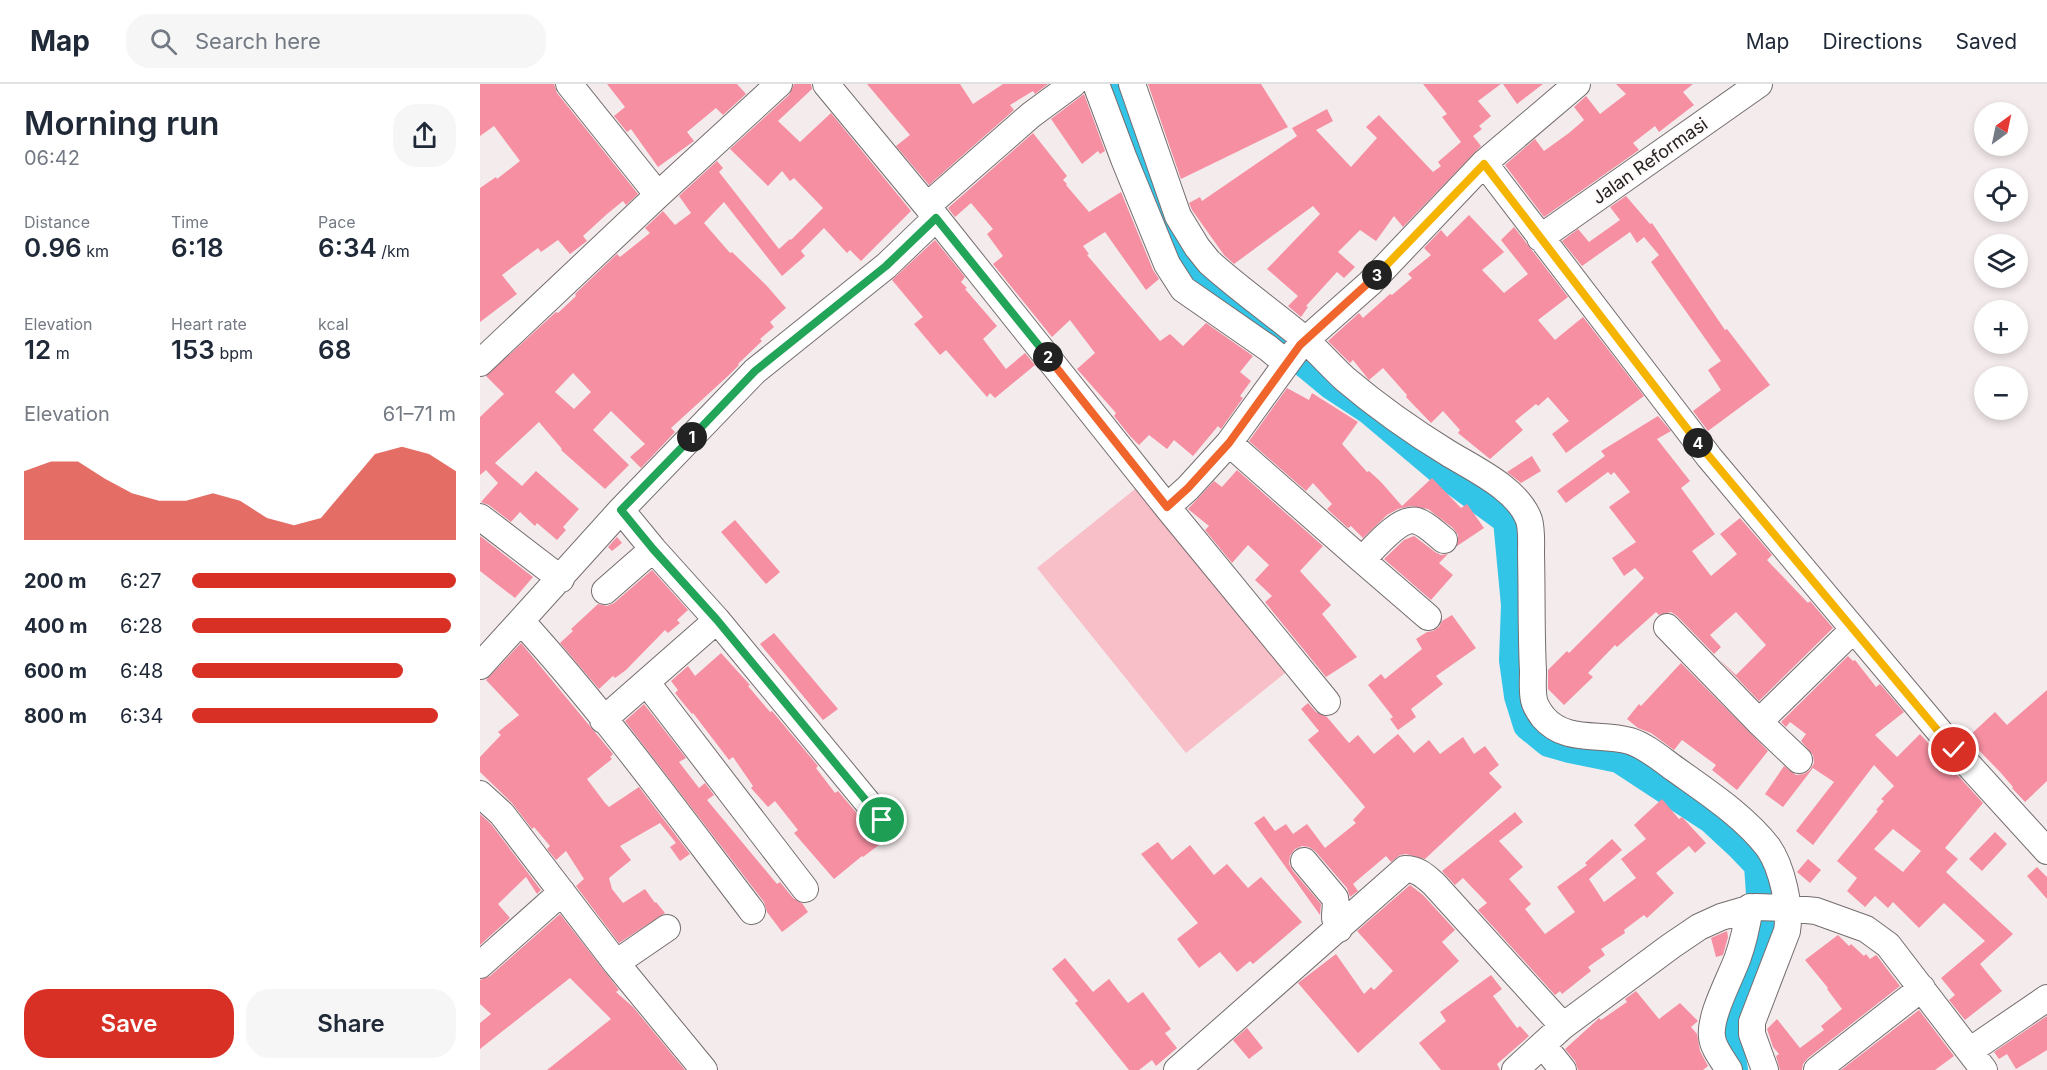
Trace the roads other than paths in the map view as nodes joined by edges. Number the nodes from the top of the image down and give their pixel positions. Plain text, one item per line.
1 (569, 84) edge
2 (779, 84) edge
3 (826, 84) edge
4 (1073, 84) edge
5 (1096, 84) edge
6 (1132, 84) edge
7 (1577, 84) edge
8 (1759, 84) edge
9 (1484, 164) junction
10 (658, 195) junction
11 (931, 212) junction
12 (1540, 238) junction
13 (1295, 351) junction
14 (483, 352) edge
15 (1229, 443) junction
16 (1167, 507) junction
17 (621, 510) junction
18 (480, 517) edge
19 (1444, 540) dead end
20 (653, 549) junction
21 (1362, 560) junction
22 (561, 579) junction
23 (605, 591) dead end
24 (1428, 617) dead end
25 (717, 620) junction
26 (521, 621) junction
27 (1667, 627) dead end
28 (1853, 630) junction
29 (480, 666) edge
30 (647, 683) junction
31 (1327, 702) dead end
32 (603, 720) junction
33 (1759, 722) junction
34 (1799, 760) dead end
35 (480, 794) edge
36 (882, 820) dead end
37 (2045, 845) edge
38 (1304, 861) dead end
39 (805, 889) dead end
40 (562, 892) junction
41 (1752, 907) junction
42 (1785, 907) junction
43 (752, 911) dead end
44 (667, 928) dead end
45 (1339, 929) junction
46 (616, 963) junction
47 (480, 965) edge
48 (1922, 988) junction
49 (2047, 998) edge
50 (1563, 1026) junction
51 (1543, 1045) junction
52 (1978, 1060) edge
53 (704, 1070) edge
54 (1178, 1070) edge
55 (1515, 1070) edge
56 (1563, 1070) edge
57 (1729, 1070) edge
58 (1764, 1070) edge
59 (1817, 1070) edge

1 - 10 street
2 - 10 street
3 - 11 street
4 - 11 street
5 - 13 street
6 - 13 street
7 - 9 street
8 - 12 street, Jalan Reformasi
9 - 12 street
9 - 13 street
10 - 14 street
11 - 16 street
11 - 17 street
12 - 28 street
13 - 15 street
13 - 42 street
15 - 16 street
15 - 21 street
16 - 31 street
17 - 20 street
17 - 22 street
18 - 22 street
19 - 21 street
20 - 23 street
20 - 25 street
21 - 24 street
22 - 26 street
25 - 30 street
25 - 36 street
26 - 29 street
26 - 32 street
27 - 33 street
28 - 33 street
28 - 37 street
30 - 32 street
30 - 39 street
32 - 43 street
33 - 34 street
35 - 40 street
38 - 45 street
40 - 46 street
40 - 47 street
41 - 42 street
41 - 50 street
41 - 57 street
42 - 48 street
42 - 58 street
44 - 46 street
45 - 50 street
45 - 54 street
46 - 53 street
48 - 52 street
48 - 59 street
49 - 52 street
50 - 51 street
51 - 55 street
51 - 56 street

